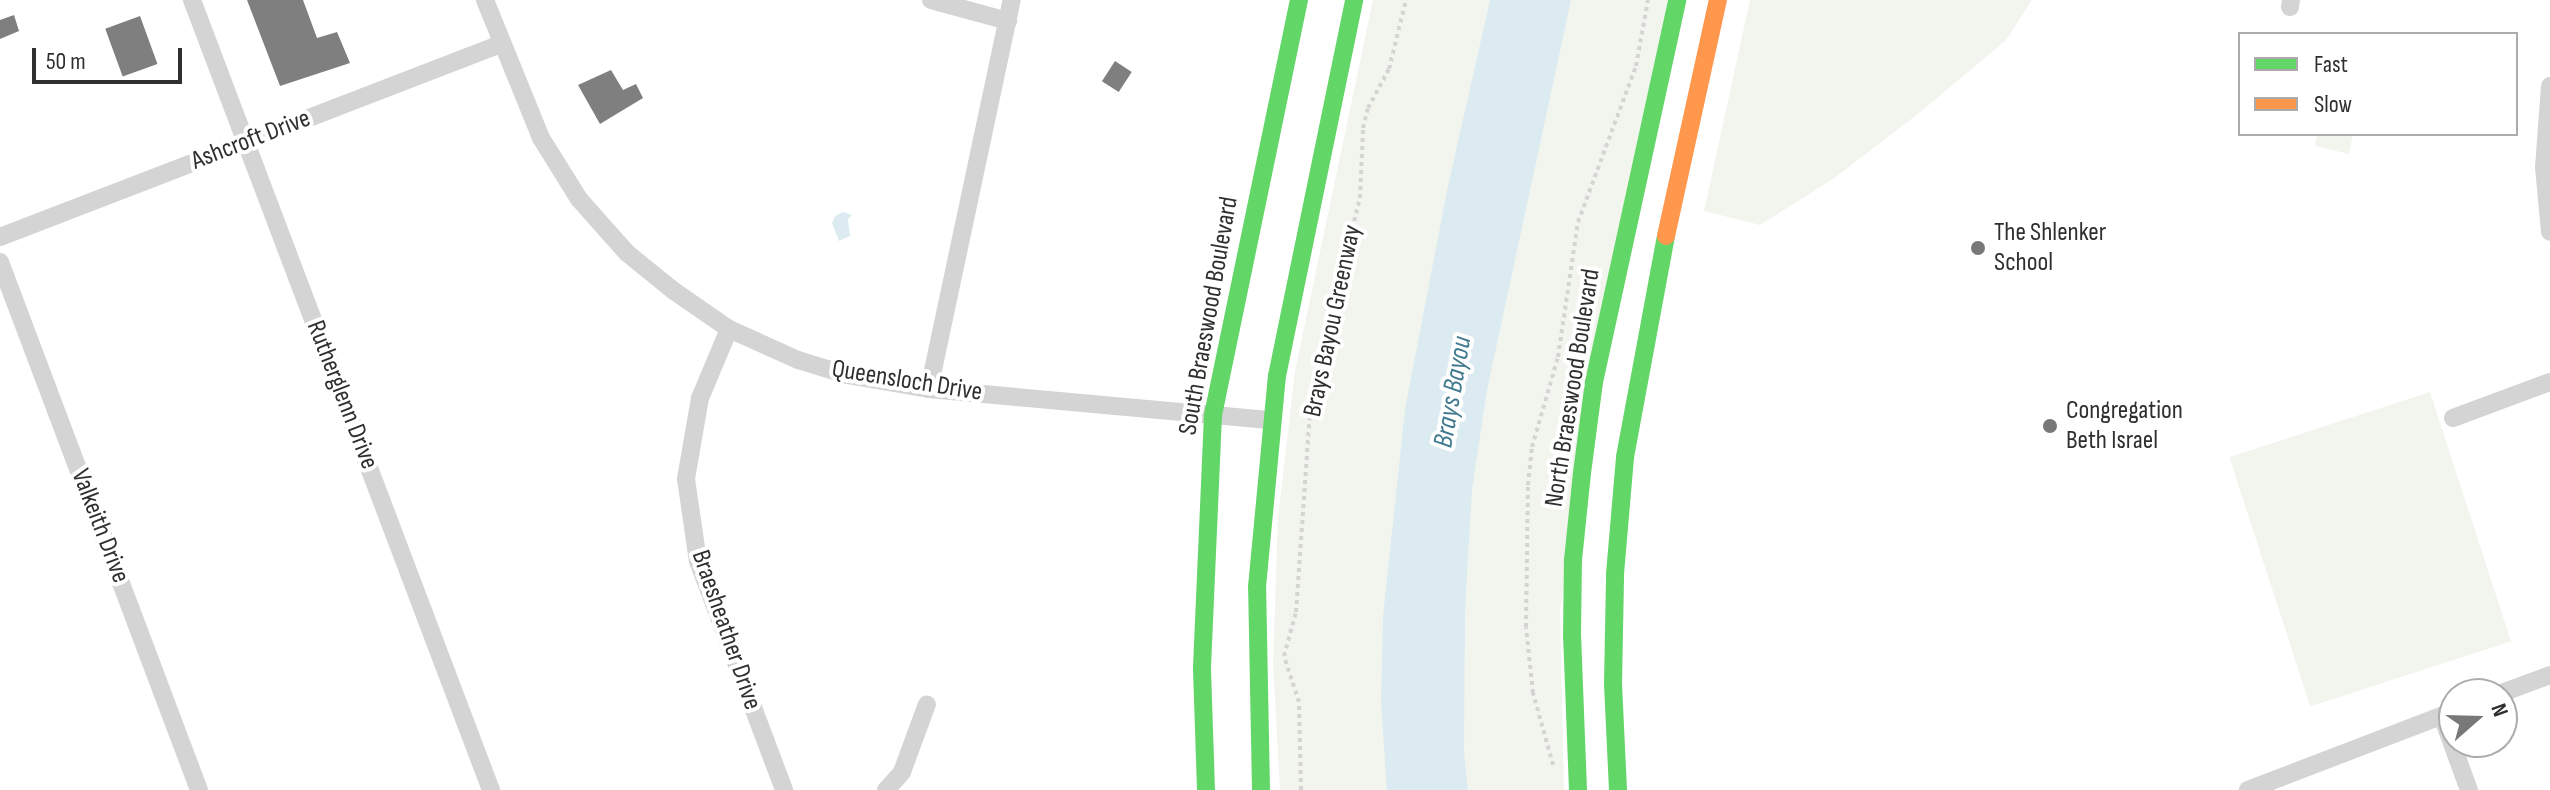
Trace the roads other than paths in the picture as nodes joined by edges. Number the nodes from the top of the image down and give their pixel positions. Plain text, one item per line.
1 (192, 0) edge
2 (485, 0) edge
3 (931, 0) edge
4 (1012, 0) edge
5 (1299, 0) edge
6 (1354, 0) edge
7 (1677, 0) edge
8 (1718, 0) edge
9 (1008, 21) junction
10 (501, 44) junction
11 (2550, 86) edge
12 (247, 142) junction
13 (2550, 232) edge
14 (0, 237) edge
15 (1644, 243) junction
16 (0, 262) edge
17 (729, 329) junction
18 (2550, 382) edge
19 (929, 389) junction
20 (1213, 415) junction
21 (2453, 418) dead end
22 (1272, 420) junction
23 (2550, 675) edge
24 (2518, 687) edge
25 (927, 704) dead end
26 (2438, 718) edge
27 (2460, 758) edge
28 (199, 790) edge
29 (491, 790) edge
30 (784, 790) edge
31 (886, 790) edge
32 (1206, 790) edge
33 (1261, 790) edge
34 (1578, 790) edge
35 (1618, 790) edge
36 (2248, 790) edge
37 (2469, 790) edge

1 - 12 street, Rutherglenn Drive
2 - 10 street, Queensloch Drive
3 - 9 street
4 - 9 street
5 - 20 main road, South Braeswood Boulevard
6 - 22 main road
7 - 15 main road, North Braeswood Boulevard
8 - 15 main road, North Braeswood Boulevard
9 - 19 street
10 - 12 street, Ashcroft Drive
10 - 17 street, Queensloch Drive
11 - 13 street
12 - 14 street, Ashcroft Drive
12 - 29 street, Rutherglenn Drive
15 - 34 main road, North Braeswood Boulevard
15 - 35 main road, North Braeswood Boulevard
16 - 28 street, Valkeith Drive
17 - 19 street, Queensloch Drive
17 - 30 street, Braesheather Drive
18 - 21 street
19 - 20 street, Queensloch Drive
20 - 22 street, Queensloch Drive
20 - 32 main road, South Braeswood Boulevard
22 - 33 main road
23 - 24 street
25 - 31 street
26 - 36 street
27 - 37 street

